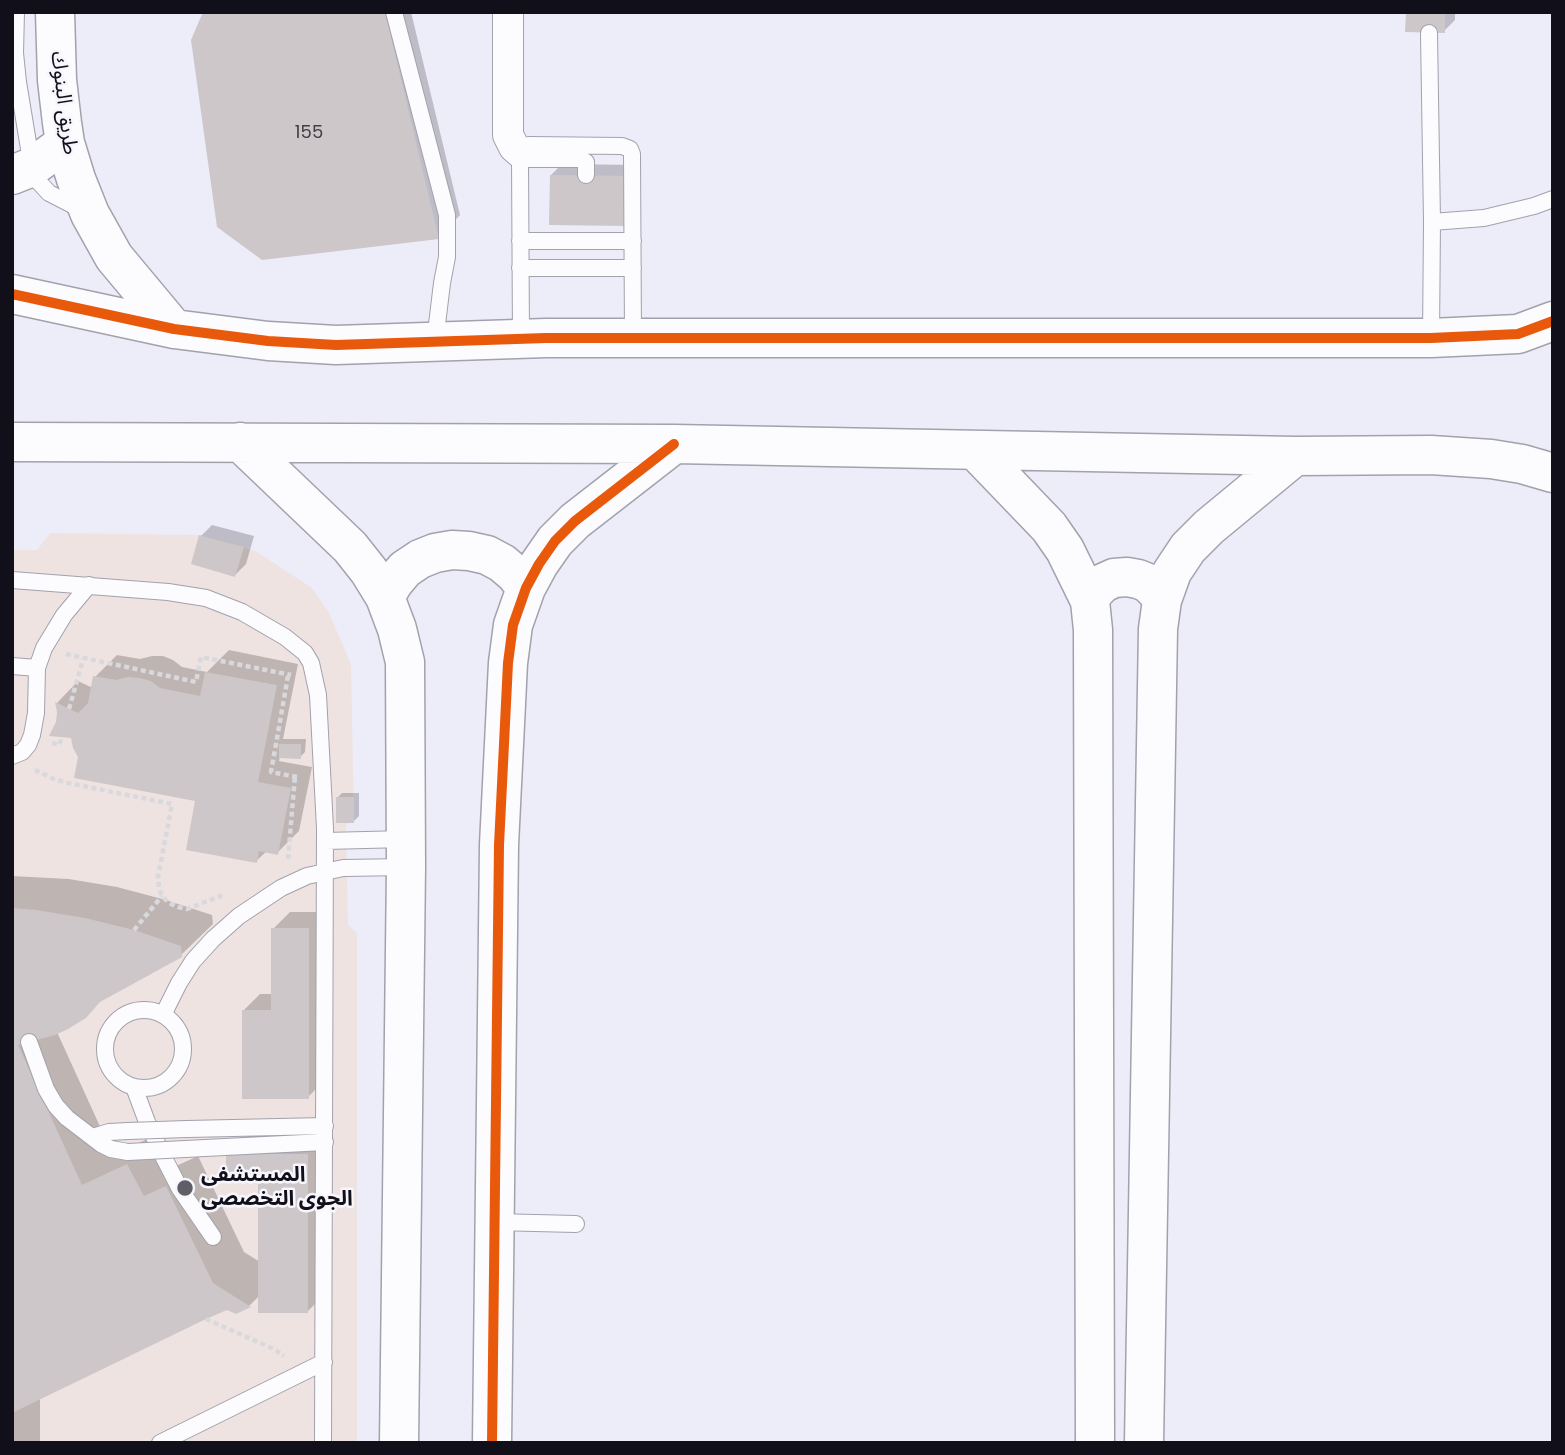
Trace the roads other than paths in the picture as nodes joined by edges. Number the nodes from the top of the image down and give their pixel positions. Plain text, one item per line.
1 (16, 12) edge
2 (55, 12) edge
3 (394, 12) edge
4 (508, 12) edge
5 (1429, 33) dead end
6 (65, 143) junction
7 (520, 156) junction
8 (22, 171) edge
9 (586, 175) dead end
10 (1553, 199) edge
11 (90, 214) junction
12 (1432, 222) junction
13 (520, 242) junction
14 (633, 242) junction
15 (520, 268) junction
16 (633, 268) junction
17 (12, 294) edge
18 (174, 329) junction
19 (1541, 333) edge
20 (633, 338) junction
21 (1431, 338) junction
22 (520, 339) junction
23 (435, 341) junction
24 (12, 442) edge
25 (240, 443) junction
26 (674, 444) junction
27 (975, 450) junction
28 (1295, 456) junction
29 (1552, 473) edge
30 (12, 580) edge
31 (89, 585) junction
32 (526, 588) junction
33 (385, 597) junction
34 (1162, 600) junction
35 (1090, 601) junction
36 (12, 666) edge
37 (37, 668) junction
38 (13, 756) edge
39 (325, 841) junction
40 (405, 853) junction
41 (325, 871) junction
42 (163, 1015) junction
43 (29, 1042) dead end
44 (134, 1087) junction
45 (325, 1134) junction
46 (93, 1137) junction
47 (494, 1222) junction
48 (576, 1224) dead end
49 (213, 1237) dead end
50 (324, 1362) junction
51 (194, 1425) junction
52 (160, 1443) edge
53 (194, 1443) edge
54 (323, 1443) edge
55 (399, 1443) edge
56 (492, 1443) edge
57 (1095, 1443) edge
58 (1144, 1443) edge

1 - 8 lane
2 - 6 street, طريق البنوك
3 - 23 lane
4 - 7 street
5 - 12 lane
6 - 8 street
6 - 11 street, طريق البنوك
7 - 9 lane
7 - 13 lane
7 - 14 lane
8 - 11 lane
10 - 12 lane
11 - 18 street, طريق البنوك
12 - 21 lane
13 - 14 lane
13 - 15 lane
14 - 16 lane
15 - 16 lane
15 - 22 lane
16 - 20 lane
17 - 18 street
18 - 23 street
19 - 21 street
20 - 21 street
20 - 22 street
22 - 23 street
24 - 25 street
25 - 26 street
25 - 33 street
26 - 27 street
26 - 32 street
27 - 28 street
27 - 35 street
28 - 29 street
28 - 34 street
30 - 31 lane
31 - 37 lane
31 - 39 lane
32 - 33 street
32 - 47 street
33 - 40 street
34 - 35 street
34 - 58 street
35 - 57 street
36 - 37 lane
37 - 38 lane
39 - 40 lane
39 - 41 lane
40 - 41 lane
40 - 55 street
41 - 42 lane
41 - 45 lane
42 - 44 lane
42 - 44 lane
43 - 46 lane
44 - 49 lane
45 - 46 lane, bridge
45 - 46 lane, bridge
45 - 50 lane
47 - 48 lane
47 - 56 street
50 - 51 lane
50 - 54 lane
51 - 52 lane
51 - 53 lane

